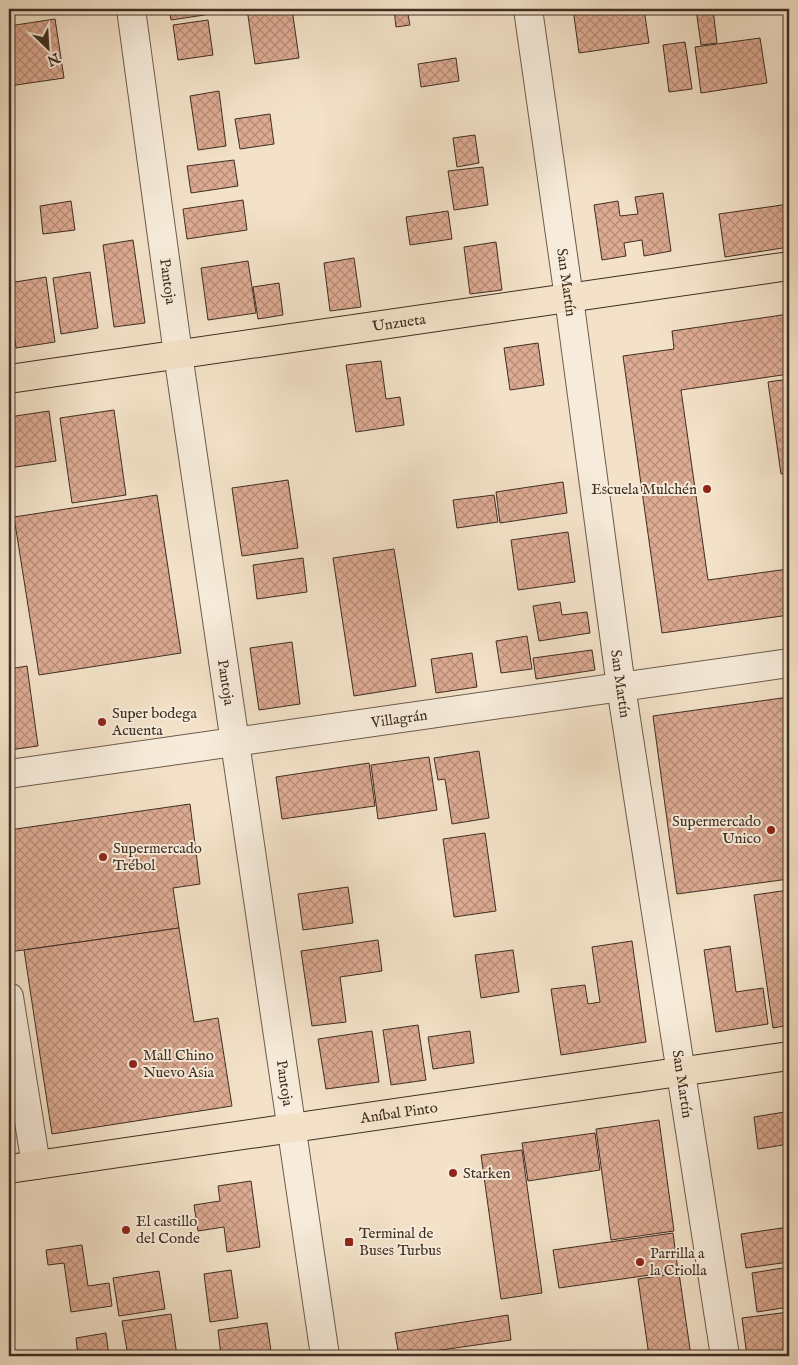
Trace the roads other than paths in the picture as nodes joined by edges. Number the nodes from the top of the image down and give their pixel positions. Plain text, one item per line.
1 (131, 9) edge
2 (528, 9) edge
3 (789, 266) edge
4 (569, 298) junction
5 (178, 354) junction
6 (9, 379) edge
7 (789, 663) edge
8 (621, 687) junction
9 (235, 742) junction
10 (9, 774) edge
11 (9, 997) edge
12 (789, 1056) edge
13 (681, 1071) junction
14 (19, 1122) edge
15 (292, 1128) junction
16 (36, 1165) junction
17 (9, 1168) edge
18 (325, 1356) edge
19 (725, 1356) edge

1 - 5 street, Pantoja
2 - 4 street, San Martín
3 - 4 main road, Unzueta
4 - 5 main road, Unzueta
4 - 8 street, San Martín
5 - 6 main road, Unzueta
5 - 9 street, Pantoja
7 - 8 street, Villagrán
8 - 9 street, Villagrán
8 - 13 street, San Martín
9 - 10 street, Villagrán
9 - 15 street, Pantoja
11 - 14 street
12 - 13 main road, Aníbal Pinto
13 - 15 main road, Aníbal Pinto
13 - 19 street, San Martín
14 - 16 street
15 - 16 main road, Aníbal Pinto
15 - 18 street, Pantoja
16 - 17 main road, Aníbal Pinto

